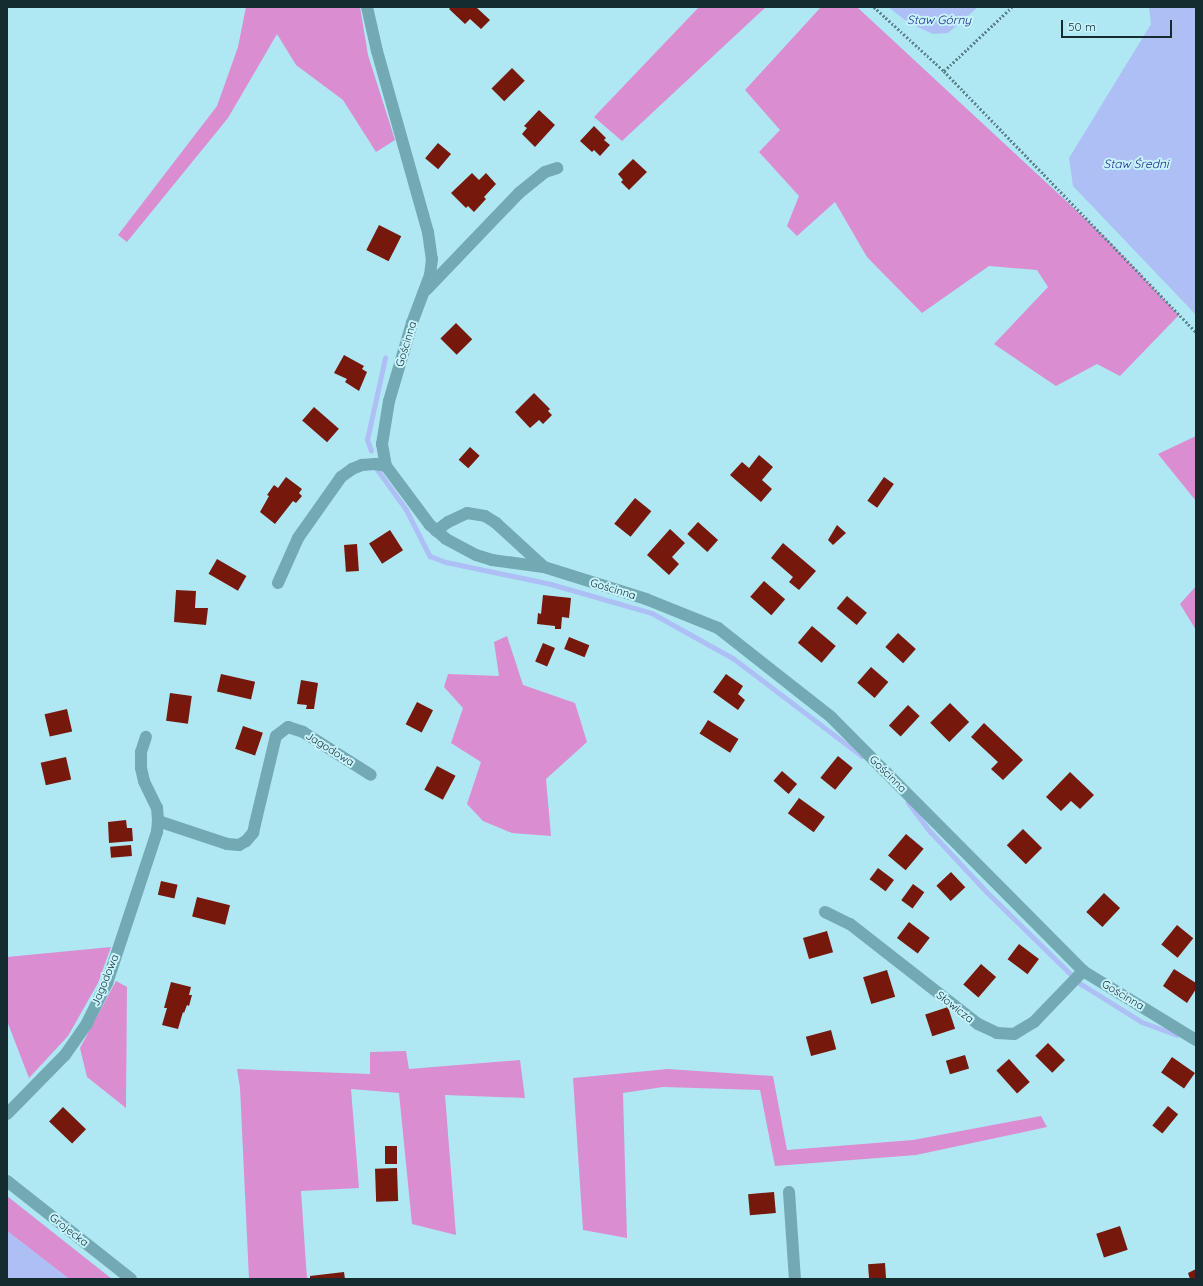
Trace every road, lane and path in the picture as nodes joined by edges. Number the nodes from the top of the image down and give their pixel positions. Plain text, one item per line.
1 (368, 7) edge
2 (874, 7) edge
3 (1012, 7) edge
4 (944, 71) junction
5 (557, 168) dead end
6 (424, 292) junction
7 (1196, 332) edge
8 (386, 466) junction
9 (436, 531) junction
10 (544, 567) junction
11 (278, 583) dead end
12 (146, 737) dead end
13 (371, 775) dead end
14 (158, 821) junction
15 (825, 912) dead end
16 (1083, 971) junction
17 (1196, 1040) edge
18 (7, 1114) edge
19 (7, 1181) edge
20 (789, 1192) dead end
21 (130, 1279) edge
22 (795, 1279) edge

1 - 6 street, Gościnna
2 - 4 path
3 - 4 path
4 - 7 path
5 - 6 street
6 - 8 street, Gościnna
8 - 9 street, Gościnna
8 - 11 street
9 - 10 street, Gościnna
9 - 10 street
10 - 16 street, Gościnna
12 - 14 street, Jagodowa
13 - 14 street, Jagodowa
14 - 18 street, Jagodowa
15 - 16 street, Słowicza
16 - 17 street, Gościnna
19 - 21 street, Grojecka
20 - 22 street

